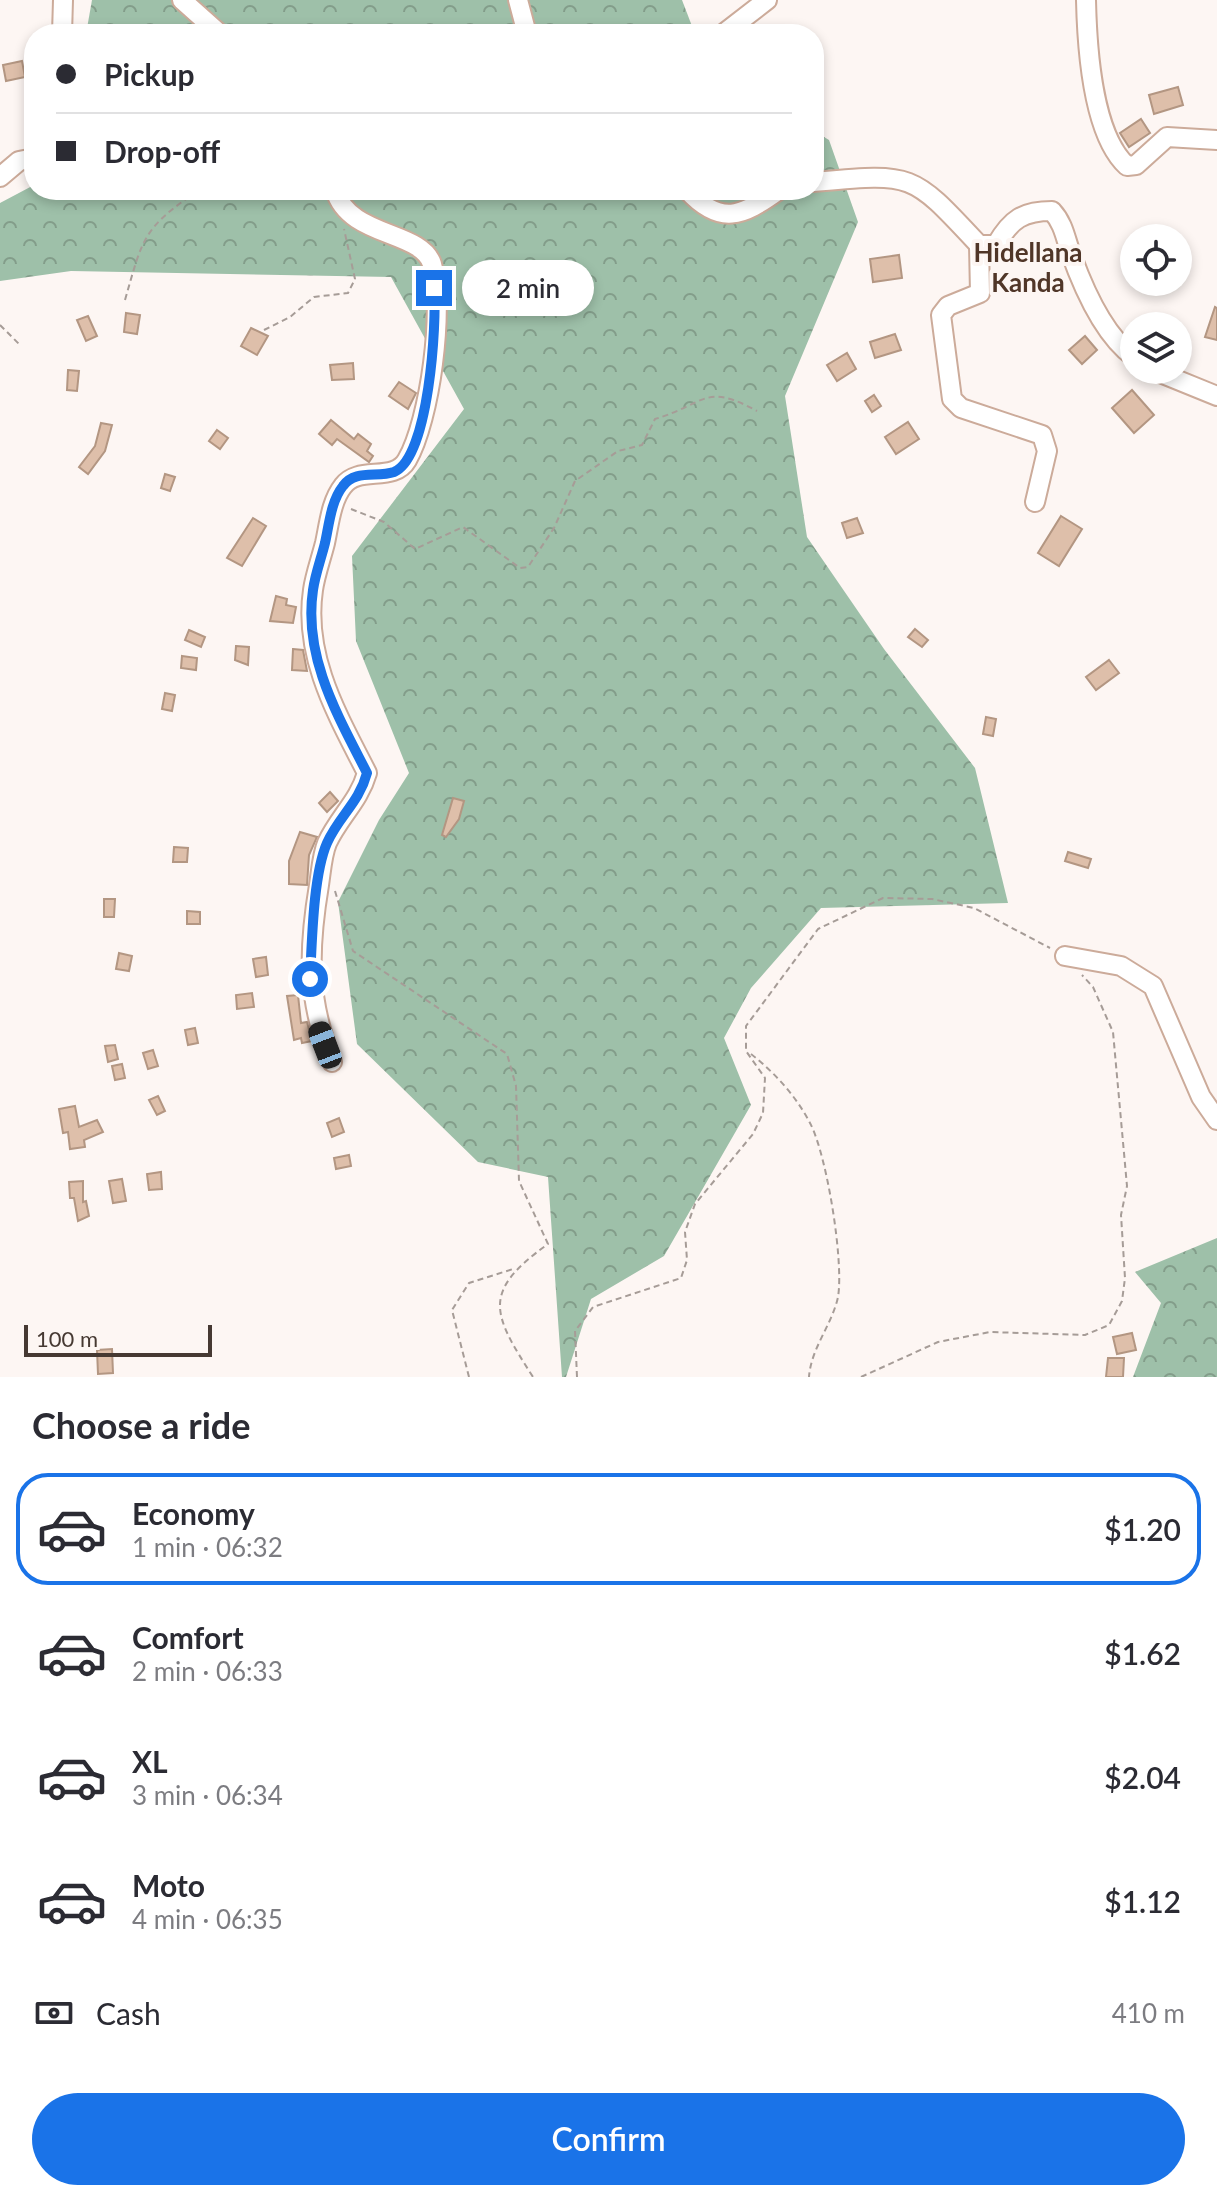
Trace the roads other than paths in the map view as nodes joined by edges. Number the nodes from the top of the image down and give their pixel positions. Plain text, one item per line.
1 (63, 0) edge
2 (182, 0) edge
3 (518, 0) edge
4 (767, 0) edge
5 (1086, 0) edge
6 (62, 24) edge
7 (209, 24) edge
8 (524, 24) edge
9 (736, 24) edge
10 (1217, 140) edge
11 (24, 160) edge
12 (0, 177) edge
13 (824, 181) edge
14 (341, 200) edge
15 (699, 200) edge
16 (765, 200) edge
17 (979, 245) junction
18 (1120, 344) edge
19 (1187, 384) edge
20 (1217, 396) edge
21 (1035, 502) dead end
22 (1065, 956) road end
23 (332, 1062) dead end
24 (1217, 1120) edge

1 - 6 street
2 - 7 street
3 - 8 street
4 - 9 street
5 - 10 street
11 - 12 street
13 - 17 street
14 - 23 street
15 - 16 street
17 - 18 street
17 - 21 street
19 - 20 street
22 - 24 street

